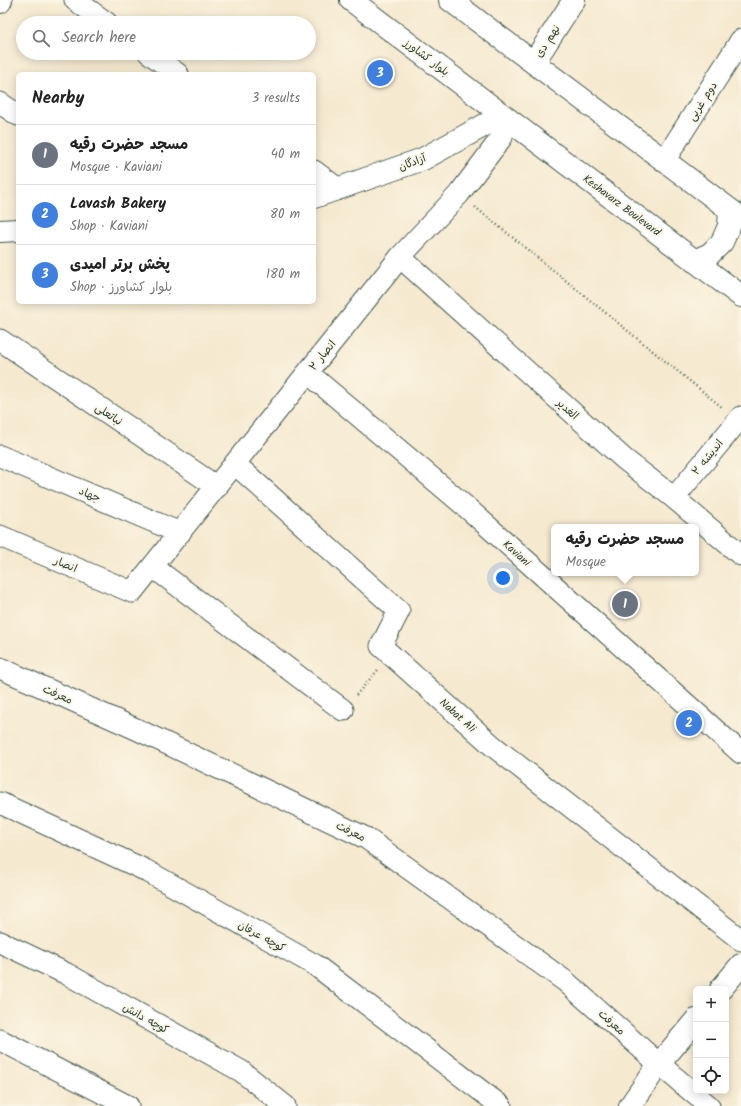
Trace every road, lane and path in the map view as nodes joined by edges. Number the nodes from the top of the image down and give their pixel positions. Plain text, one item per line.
1 (75, 0) edge
2 (351, 0) edge
3 (450, 0) edge
4 (574, 0) edge
5 (97, 16) edge
6 (741, 40) edge
7 (159, 60) edge
8 (534, 62) junction
9 (175, 72) edge
10 (0, 102) edge
11 (16, 114) edge
12 (503, 115) junction
13 (664, 161) junction
14 (316, 173) edge
15 (338, 189) junction
16 (459, 194) junction
17 (316, 196) edge
18 (735, 214) edge
19 (16, 230) edge
20 (0, 231) edge
21 (400, 257) junction
22 (694, 261) junction
23 (741, 296) edge
24 (0, 340) edge
25 (308, 373) junction
26 (740, 420) edge
27 (0, 456) edge
28 (235, 464) junction
29 (217, 487) junction
30 (674, 498) junction
31 (180, 533) junction
32 (0, 536) edge
33 (741, 555) edge
34 (153, 567) junction
35 (132, 592) joint
36 (391, 655) junction
37 (0, 668) edge
38 (343, 710) joint
39 (741, 753) edge
40 (0, 803) edge
41 (741, 940) edge
42 (0, 942) edge
43 (739, 972) edge
44 (724, 986) edge
45 (694, 1022) edge
46 (0, 1040) edge
47 (659, 1064) junction
48 (128, 1106) edge
49 (285, 1106) edge
50 (501, 1106) edge
51 (630, 1106) edge
52 (708, 1106) edge

1 - 5 street
2 - 12 street, بلوار کشاورز
3 - 8 street
4 - 8 street, نهم دی
6 - 13 street, دوم غربی
7 - 9 street
8 - 13 street
10 - 11 street
12 - 15 street, آزادگان
12 - 16 street, انصار ۲
12 - 22 street, Keshavarz Boulevard
13 - 18 street
14 - 15 street
15 - 17 street, آزادگان
16 - 21 street, انصار ۲
16 - 26 path
18 - 22 street
19 - 20 street
21 - 25 street, انصار ۲
21 - 30 street, الغدیر
22 - 23 street, Keshavarz Boulevard
24 - 29 street, نباتعلی
25 - 28 street, انصار ۲
25 - 39 street, Kaviani
26 - 30 street, اندیشه ۲
27 - 31 street, جهاد
28 - 29 street, انصار ۲
28 - 36 street, Nabat Ali
29 - 31 street, انصار ۲
30 - 33 street, الغدیر
31 - 34 street, انصار ۲
32 - 35 street, انصار
34 - 35 street, انصار ۲
34 - 38 street
36 - 38 path
36 - 41 street, Nabat Ali
37 - 47 street, معرفت
40 - 50 street, کوچه عرفان
42 - 49 street, کوچه دانش
43 - 44 street
45 - 47 street
46 - 48 street
47 - 51 street
47 - 52 street, معرفت

